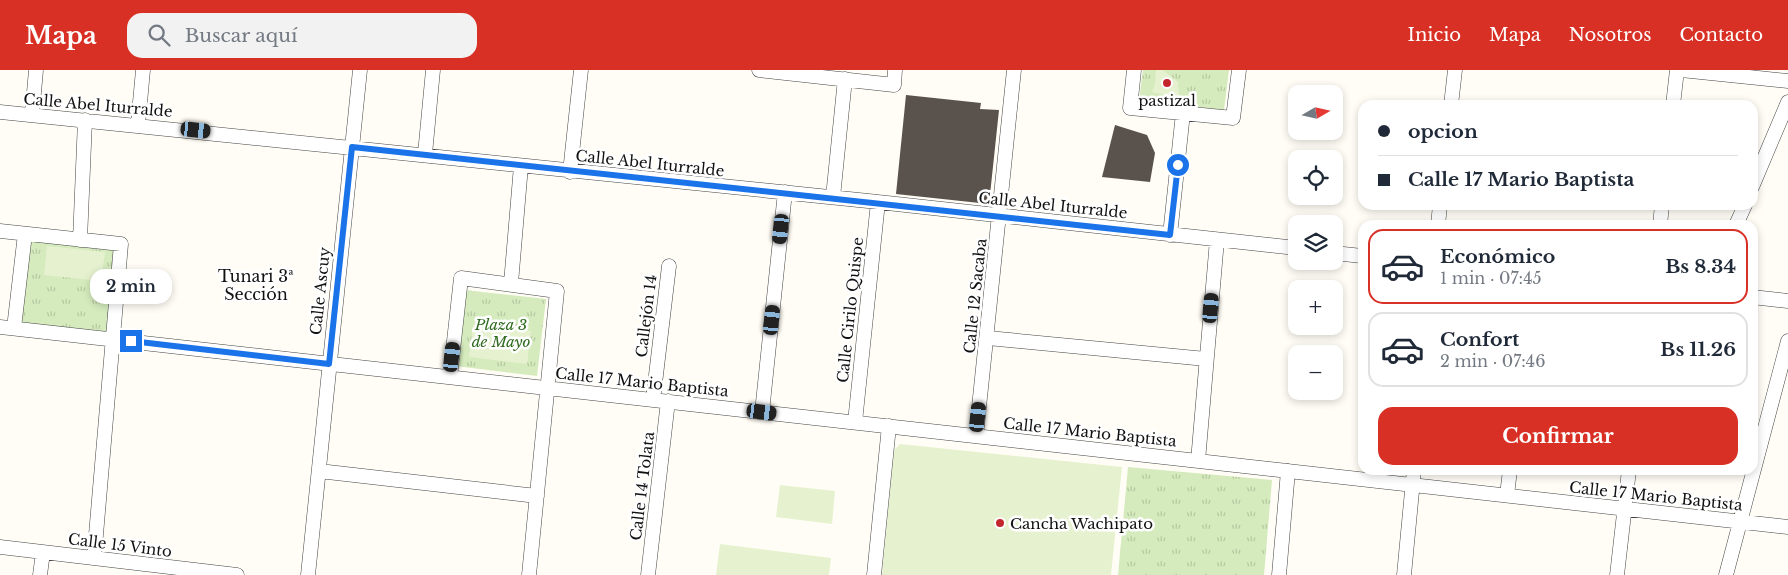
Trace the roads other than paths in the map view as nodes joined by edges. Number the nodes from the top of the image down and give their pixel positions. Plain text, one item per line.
1 (36, 70) edge
2 (143, 70) edge
3 (360, 70) edge
4 (433, 70) edge
5 (581, 70) edge
6 (759, 70) edge
7 (895, 70) edge
8 (1014, 70) edge
9 (1134, 70) edge
10 (1238, 70) edge
11 (1455, 70) edge
12 (1677, 70) edge
13 (1681, 70) edge
14 (802, 72) edge
15 (1769, 74) edge
16 (845, 79) junction
17 (1788, 81) edge
18 (1452, 100) edge
19 (1674, 100) edge
20 (1788, 102) edge
21 (0, 112) edge
22 (1183, 113) junction
23 (32, 115) junction
24 (85, 120) junction
25 (138, 124) junction
26 (352, 147) junction
27 (425, 154) junction
28 (521, 166) junction
29 (570, 172) junction
30 (1758, 173) edge
31 (785, 192) junction
32 (833, 197) junction
33 (878, 202) junction
34 (999, 215) junction
35 (0, 231) edge
36 (25, 234) junction
37 (1170, 235) junction
38 (80, 240) junction
39 (1217, 240) junction
40 (1288, 247) edge
41 (1343, 254) edge
42 (1358, 256) edge
43 (669, 266) dead end
44 (511, 283) junction
45 (1758, 298) edge
46 (1788, 300) edge
47 (0, 327) edge
48 (14, 328) junction
49 (988, 338) junction
50 (112, 339) junction
51 (1788, 341) edge
52 (1206, 359) junction
53 (329, 364) junction
54 (450, 377) junction
55 (547, 388) junction
56 (653, 400) junction
57 (668, 401) junction
58 (762, 412) junction
59 (855, 422) junction
60 (889, 426) junction
61 (976, 436) junction
62 (1758, 454) edge
63 (1198, 461) junction
64 (319, 471) junction
65 (1288, 471) junction
66 (1414, 475) edge
67 (1509, 475) edge
68 (1628, 475) edge
69 (1752, 475) edge
70 (1413, 485) junction
71 (1507, 495) junction
72 (537, 496) junction
73 (1624, 508) junction
74 (1740, 521) junction
75 (1788, 527) edge
76 (0, 547) edge
77 (43, 552) junction
78 (94, 558) junction
79 (193, 572) edge
80 (40, 575) edge
81 (237, 575) edge
82 (308, 575) edge
83 (529, 575) edge
84 (648, 575) edge
85 (874, 575) edge
86 (1279, 575) edge
87 (1404, 575) edge
88 (1617, 575) edge
89 (1726, 575) edge

1 - 23 street
2 - 25 street
3 - 26 street, Calle Ascuy
4 - 27 street
5 - 29 street
6 - 14 street
7 - 16 street
8 - 34 street, Calle 12 Sacaba
9 - 22 street
10 - 22 street
11 - 18 street
12 - 19 street
13 - 15 street
14 - 16 street
15 - 17 street
16 - 32 street
20 - 30 street
21 - 23 street, Calle Abel Iturralde
22 - 37 street
23 - 24 street, Calle Abel Iturralde
24 - 25 street, Calle Abel Iturralde
24 - 38 street
25 - 26 street, Calle Abel Iturralde
26 - 27 street, Calle Abel Iturralde
26 - 53 street, Calle Ascuy
27 - 28 street, Calle Abel Iturralde
28 - 29 street, Calle Abel Iturralde
28 - 44 street
29 - 31 street, Calle Abel Iturralde
31 - 32 street, Calle Abel Iturralde
31 - 58 street
32 - 33 street, Calle Abel Iturralde
33 - 34 street, Calle Abel Iturralde
33 - 59 street, Calle Cirilo Quispe
34 - 37 street, Calle Abel Iturralde
34 - 49 street, Calle 12 Sacaba
35 - 36 street
36 - 38 street
36 - 48 street
37 - 39 street, Calle Abel Iturralde
38 - 50 street
39 - 40 street, Calle Abel Iturralde
39 - 52 street
41 - 42 street
43 - 56 street, Callejón 14
44 - 54 street
44 - 55 street
45 - 46 street
47 - 48 street, Calle 17 Mario Baptista
48 - 50 street, Calle 17 Mario Baptista
49 - 52 street
49 - 61 street, Calle 12 Sacaba
50 - 53 street, Calle 17 Mario Baptista
50 - 78 street
51 - 62 street
52 - 63 street
53 - 54 street, Calle 17 Mario Baptista
53 - 64 street, Calle Ascuy
54 - 55 street, Calle 17 Mario Baptista
55 - 56 street, Calle 17 Mario Baptista
55 - 72 street
56 - 57 street, Calle 17 Mario Baptista
57 - 58 street, Calle 17 Mario Baptista
57 - 84 street, Calle 14 Tolata
58 - 59 street, Calle 17 Mario Baptista
59 - 60 street, Calle 17 Mario Baptista
60 - 61 street, Calle 17 Mario Baptista
60 - 85 street
61 - 63 street, Calle 17 Mario Baptista
63 - 65 street, Calle 17 Mario Baptista
64 - 72 street
64 - 82 street, Calle Ascuy
65 - 70 street, Calle 17 Mario Baptista
65 - 86 street
66 - 70 street
67 - 71 street
68 - 73 street
69 - 74 street
70 - 71 street, Calle 17 Mario Baptista
70 - 87 street
71 - 73 street, Calle 17 Mario Baptista
72 - 83 street
73 - 74 street, Calle 17 Mario Baptista
73 - 88 street
74 - 75 street, Calle 17 Mario Baptista
74 - 89 street
76 - 77 street, Calle 15 Vinto
77 - 78 street, Calle 15 Vinto
77 - 80 street
78 - 79 street, Calle 15 Vinto
79 - 81 street, Calle 15 Vinto

